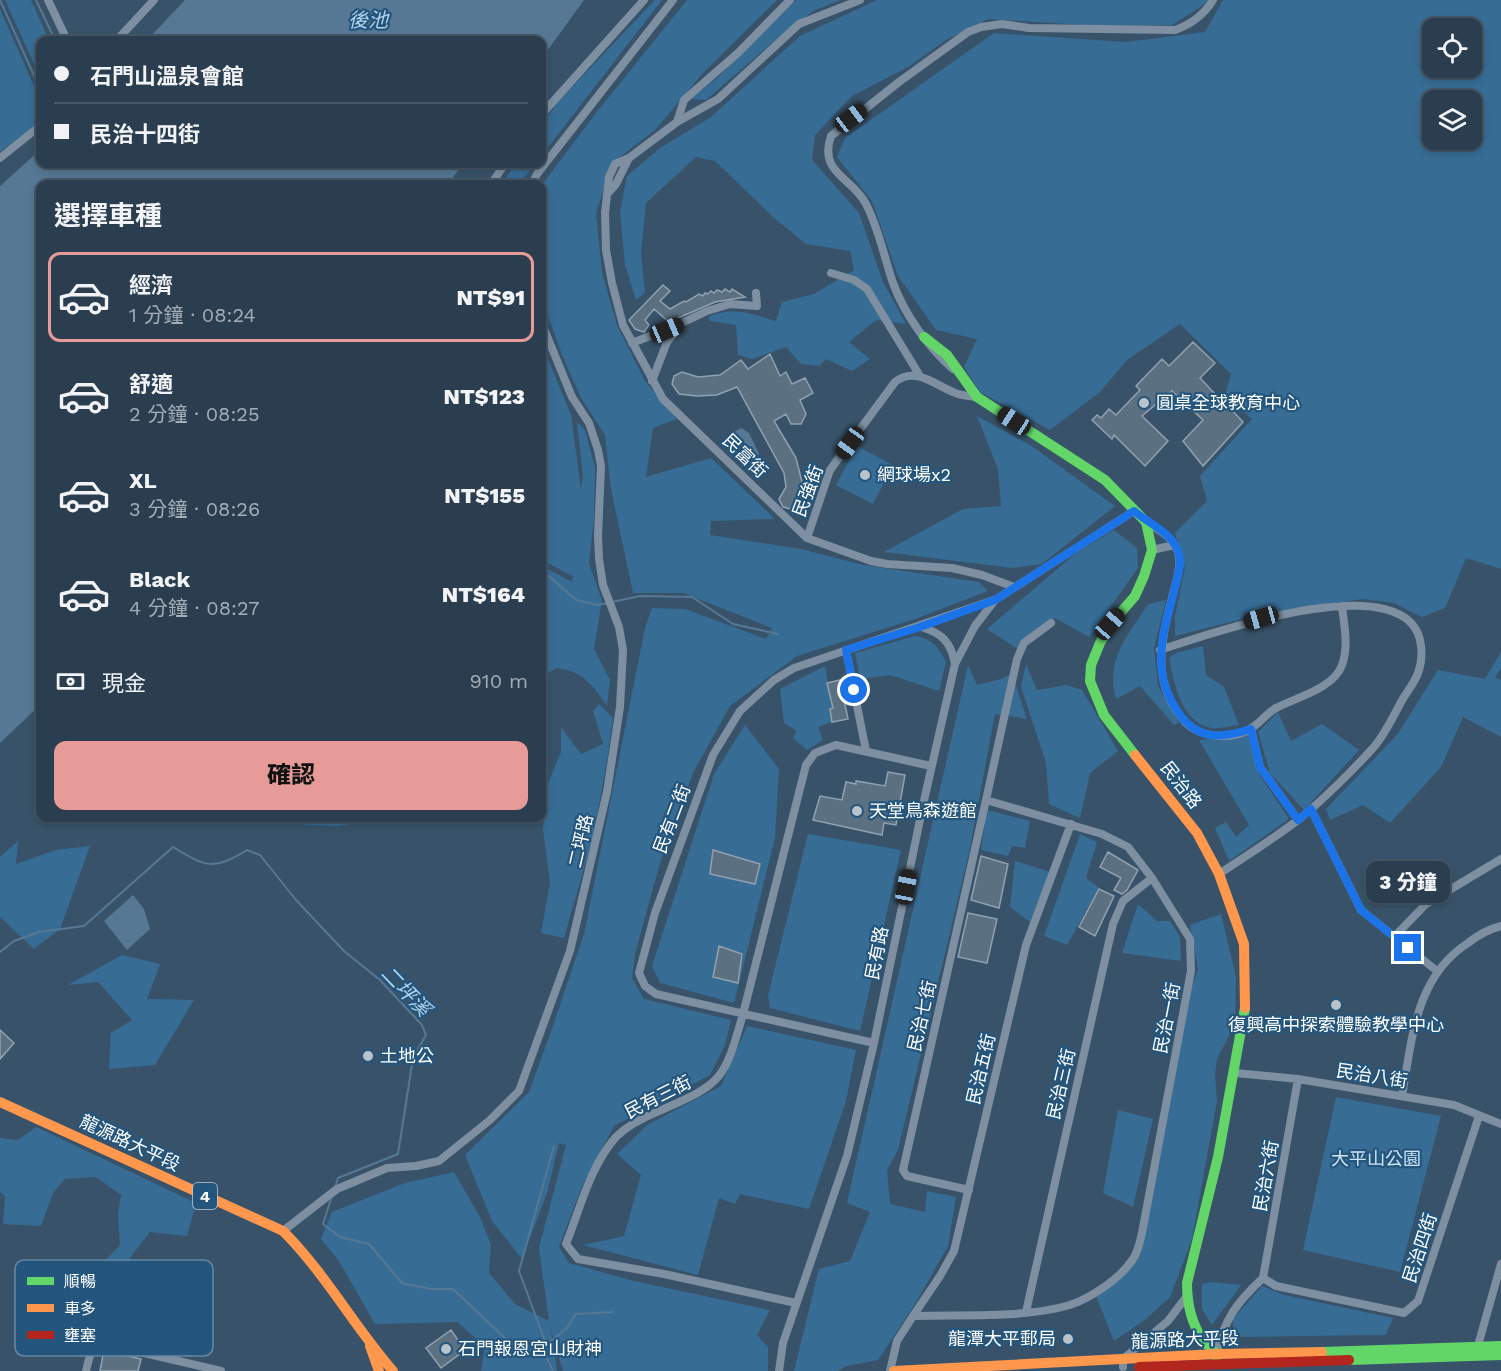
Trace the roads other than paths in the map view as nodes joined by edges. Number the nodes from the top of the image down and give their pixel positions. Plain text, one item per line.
1 (48, 0) edge
2 (154, 0) edge
3 (644, 0) edge
4 (673, 0) edge
5 (790, 0) edge
6 (860, 0) edge
7 (1213, 0) edge
8 (65, 36) edge
9 (121, 36) edge
10 (546, 110) edge
11 (677, 122) junction
12 (36, 129) edge
13 (0, 158) edge
14 (546, 162) edge
15 (831, 273) dead end
16 (756, 294) dead end
17 (682, 323) junction
18 (546, 334) edge
19 (924, 337) joint
20 (632, 343) junction
21 (920, 376) junction
22 (652, 381) junction
23 (977, 397) junction
24 (1134, 511) junction
25 (1146, 522) junction
26 (807, 538) junction
27 (1174, 545) junction
28 (1152, 550) junction
29 (1014, 587) junction
30 (995, 600) junction
31 (1342, 606) junction
32 (1051, 623) dead end
33 (920, 627) junction
34 (846, 650) junction
35 (1160, 650) junction
36 (955, 664) junction
37 (1251, 729) junction
38 (866, 751) junction
39 (931, 766) junction
40 (986, 800) junction
41 (1311, 809) junction
42 (1298, 820) junction
43 (1071, 824) junction
44 (1501, 859) edge
45 (1219, 874) junction
46 (1152, 878) junction
47 (1501, 926) edge
48 (1394, 936) junction
49 (1437, 970) junction
50 (743, 1014) junction
51 (874, 1042) junction
52 (1235, 1073) junction
53 (1298, 1079) junction
54 (1402, 1096) junction
55 (0, 1102) edge
56 (1479, 1116) junction
57 (1501, 1124) edge
58 (969, 1190) junction
59 (283, 1231) junction
60 (1501, 1264) edge
61 (1263, 1278) junction
62 (1186, 1296) junction
63 (796, 1303) junction
64 (1026, 1312) junction
65 (913, 1316) junction
66 (368, 1342) junction
67 (1501, 1346) edge
68 (1476, 1352) junction
69 (1501, 1355) edge
70 (91, 1356) edge
71 (157, 1356) edge
72 (1217, 1359) junction
73 (1123, 1363) junction
74 (86, 1371) edge
75 (221, 1371) edge
76 (379, 1371) edge
77 (393, 1371) edge
78 (779, 1371) edge
79 (892, 1371) edge
80 (1053, 1371) edge

1 - 8 street
2 - 9 street
3 - 10 street
4 - 14 street
5 - 11 street
6 - 11 street, 民富街
7 - 19 street
11 - 20 street, 民富街
12 - 13 street
15 - 21 street
16 - 17 street
17 - 20 street
17 - 22 street
18 - 59 street, 二坪路
19 - 23 main road
20 - 22 street, 民富街
21 - 23 street
21 - 26 street, 民強街
22 - 26 street, 民富街
23 - 24 main road
24 - 25 main road
24 - 29 street, 民有路
25 - 27 street
25 - 28 main road
26 - 29 street, 民富街
27 - 28 street
27 - 35 street
28 - 45 main road, 民治路
29 - 30 street, 民有路
30 - 33 street, 民有二街
30 - 36 street, 民有路
31 - 35 street
31 - 37 street
31 - 41 street
32 - 40 street
33 - 34 street, 民有二街
33 - 36 street
34 - 38 street
34 - 50 street, 民有二街
35 - 37 street
36 - 39 street, 民有路
37 - 42 street
38 - 39 street, 民有三街
38 - 50 street, 民有三街
39 - 51 street, 民有路
40 - 43 street, 民治一街
40 - 58 street, 民治七街
41 - 42 street
41 - 48 street
42 - 45 street
43 - 46 street, 民治一街
43 - 58 street, 民治五街
44 - 48 street
45 - 52 main road, 民治路
46 - 64 street, 民治三街
46 - 64 street, 民治一街
47 - 49 street
48 - 49 street
49 - 54 street
50 - 51 street, 民有二街
50 - 63 street, 民有三街
51 - 63 street, 民有路
52 - 53 street, 民治八街
52 - 62 main road, 民治路
53 - 54 street, 民治八街
53 - 61 street, 民治六街
54 - 56 street, 民治八街
55 - 59 main road, 龍源路大平段 / 4
56 - 57 street, 民治八街
56 - 61 street, 民治四街
58 - 65 street, 民治五街
59 - 66 main road, 龍源路大平段 / 4
60 - 68 street
61 - 72 street
62 - 72 main road
62 - 73 street
63 - 78 street, 民有路
64 - 65 street, 民治一街
65 - 79 street
66 - 76 main road, 龍源路大平段 / 4
66 - 77 main road, 龍源路大平段 / 4
67 - 68 main road
68 - 69 main road
68 - 72 main road, 龍源路大平段
70 - 74 street
71 - 75 street
72 - 73 main road, 龍源路大平段
73 - 79 main road, 龍源路大平段
73 - 80 main road, 龍源路大平段

